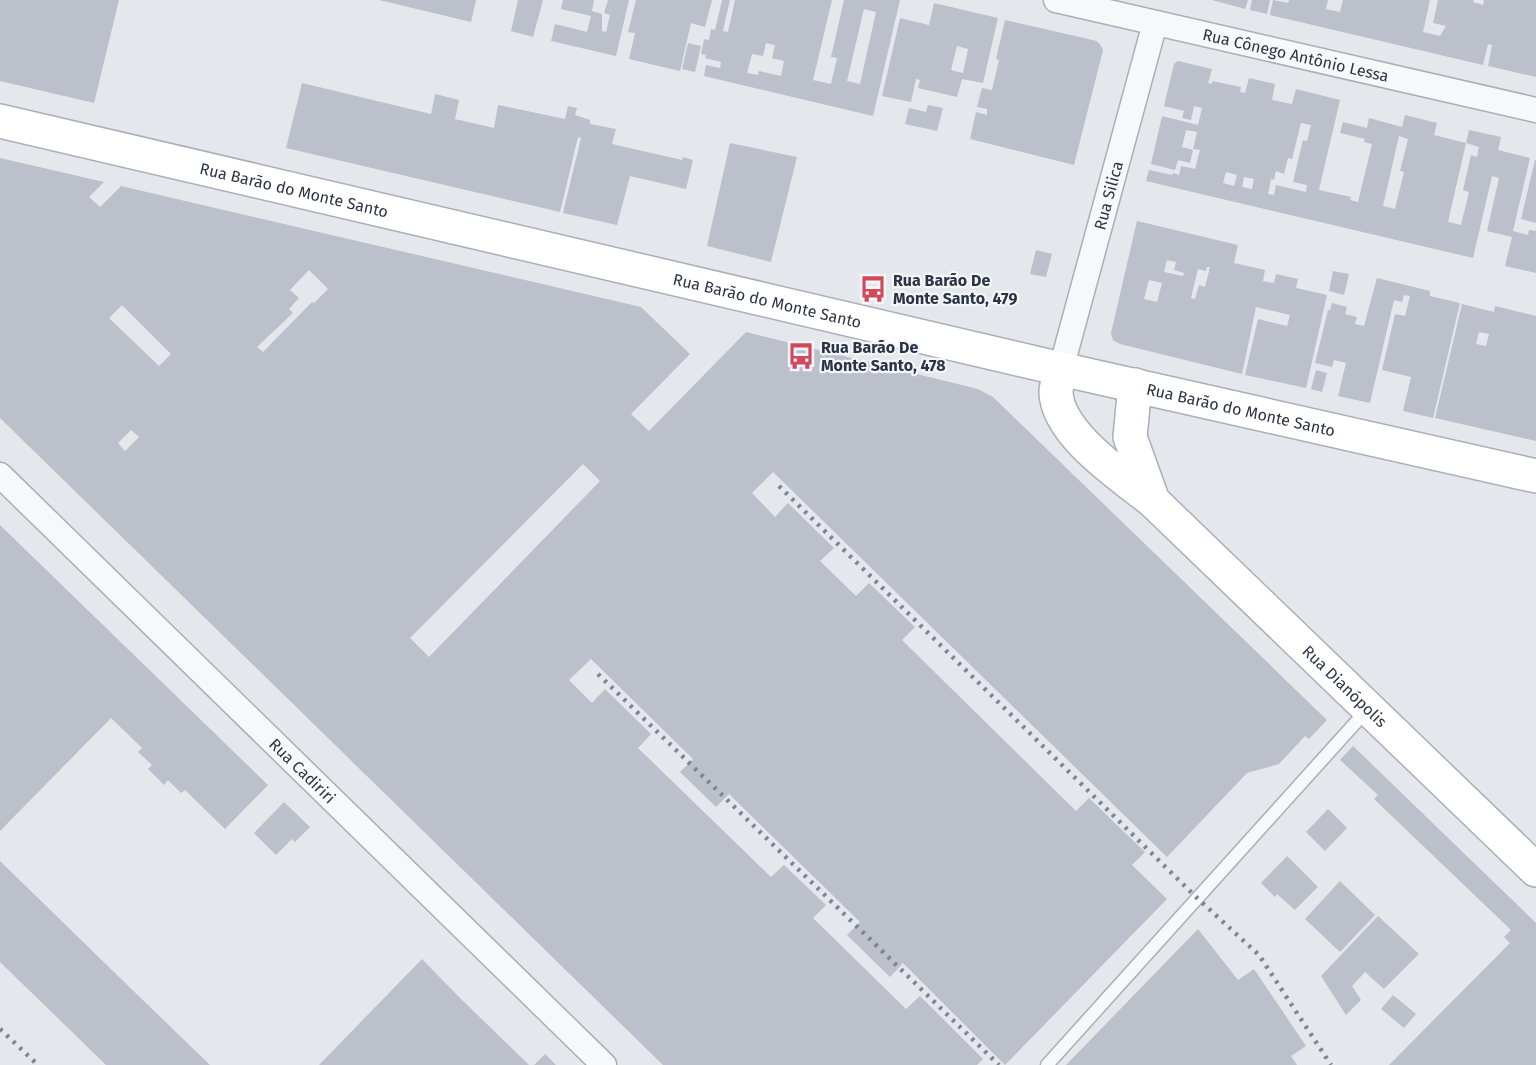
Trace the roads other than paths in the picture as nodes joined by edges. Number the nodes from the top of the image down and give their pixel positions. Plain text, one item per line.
1 (1056, 0) edge
2 (1155, 23) junction
3 (1536, 110) edge
4 (0, 121) edge
5 (1061, 369) junction
6 (1135, 385) junction
7 (0, 475) edge
8 (1536, 476) edge
9 (1153, 501) junction
10 (1370, 707) junction
11 (1536, 870) edge
12 (604, 1065) edge
13 (1047, 1065) edge

1 - 2 street, Rua Cônego Antônio Lessa
2 - 3 street, Rua Cônego Antônio Lessa
2 - 5 street, Rua Silica
4 - 5 street, Rua Barão do Monte Santo
5 - 6 street, Rua Barão do Monte Santo
5 - 9 street, Rua Dianópolis
6 - 8 street, Rua Barão do Monte Santo
6 - 9 street, Rua Dianópolis
7 - 12 street, Rua Cadiriri
9 - 10 street, Rua Dianópolis
10 - 11 street, Rua Dianópolis
10 - 13 lane

